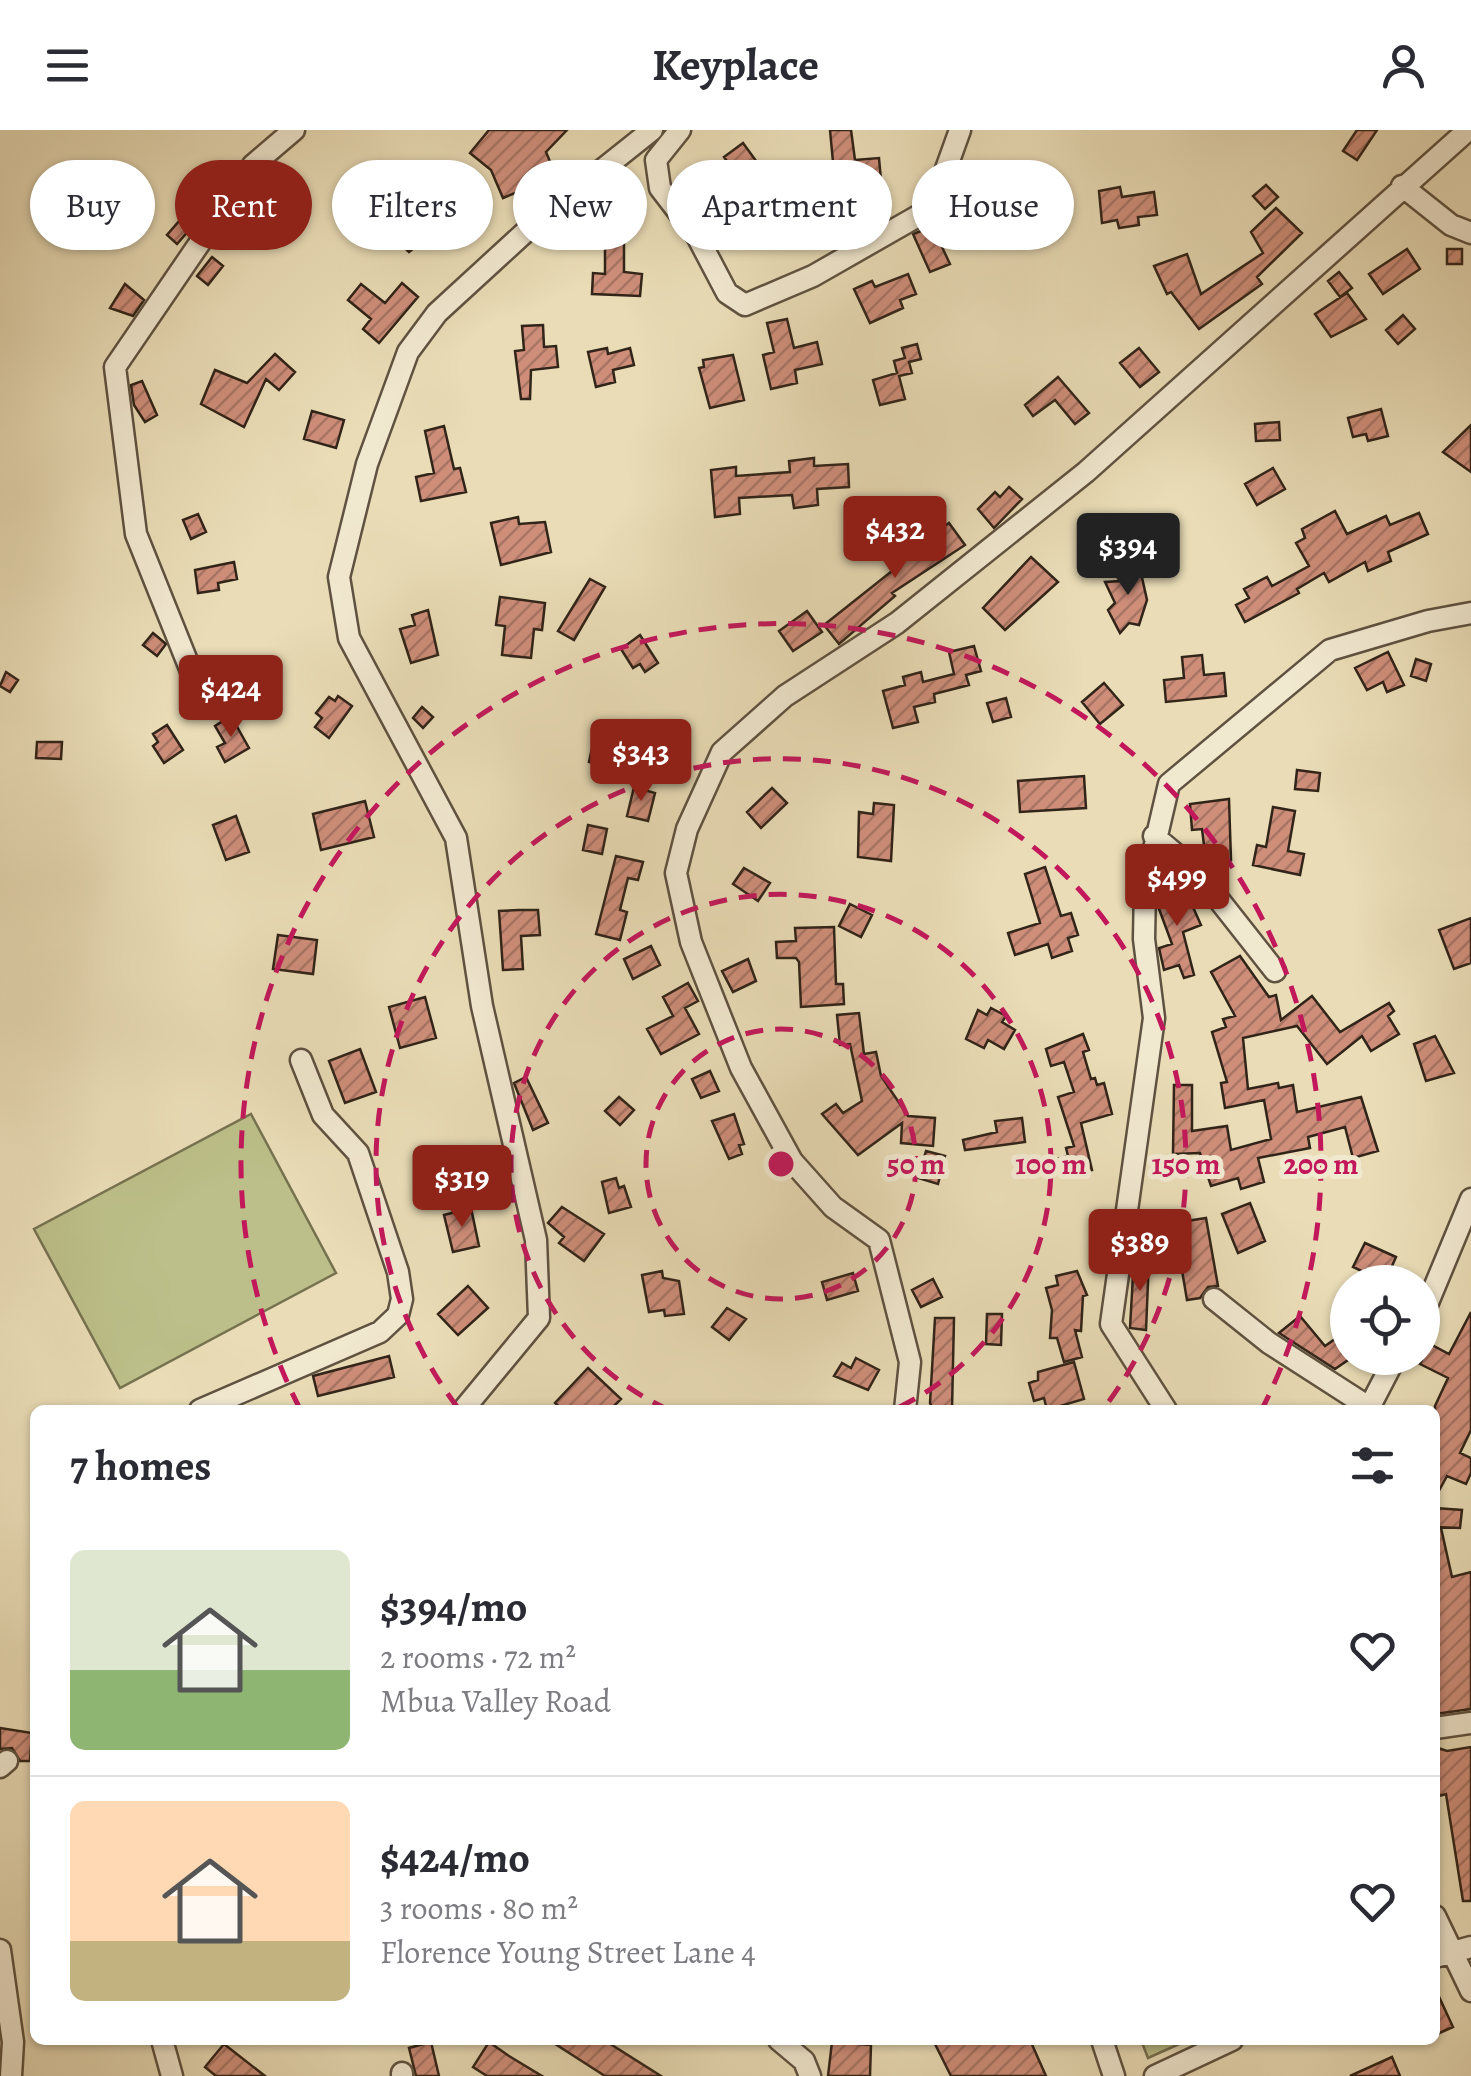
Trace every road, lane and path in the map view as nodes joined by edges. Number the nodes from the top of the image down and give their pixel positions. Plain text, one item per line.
1 (294, 130) edge
2 (652, 130) edge
3 (680, 130) edge
4 (960, 130) edge
5 (1468, 130) edge
6 (1402, 186) junction
7 (1471, 232) edge
8 (1471, 613) edge
9 (202, 701) dead end
10 (1154, 836) junction
11 (1275, 970) dead end
12 (301, 1060) dead end
13 (1471, 1200) edge
14 (1440, 1274) edge
15 (1214, 1299) dead end
16 (1385, 1375) edge
17 (212, 1405) edge
18 (467, 1405) edge
19 (905, 1405) edge
20 (1163, 1405) edge
21 (1362, 1405) edge
22 (1369, 1405) edge
23 (1471, 1724) edge
24 (1440, 1727) edge
25 (1440, 1926) edge
26 (0, 1950) edge
27 (1453, 1952) edge
28 (1471, 1991) edge
29 (163, 2045) edge
30 (1104, 2045) edge
31 (1221, 2045) edge
32 (11, 2076) edge
33 (172, 2076) edge
34 (1114, 2076) edge
35 (1155, 2076) edge

1 - 9 street
2 - 18 street
3 - 4 street
5 - 6 street
6 - 7 street
6 - 19 street
8 - 10 street
10 - 11 street
10 - 20 street
12 - 17 street
13 - 14 street
15 - 21 street
16 - 22 street
23 - 24 street
25 - 27 street
26 - 32 street
27 - 28 street
29 - 33 street
30 - 34 street
31 - 35 street

